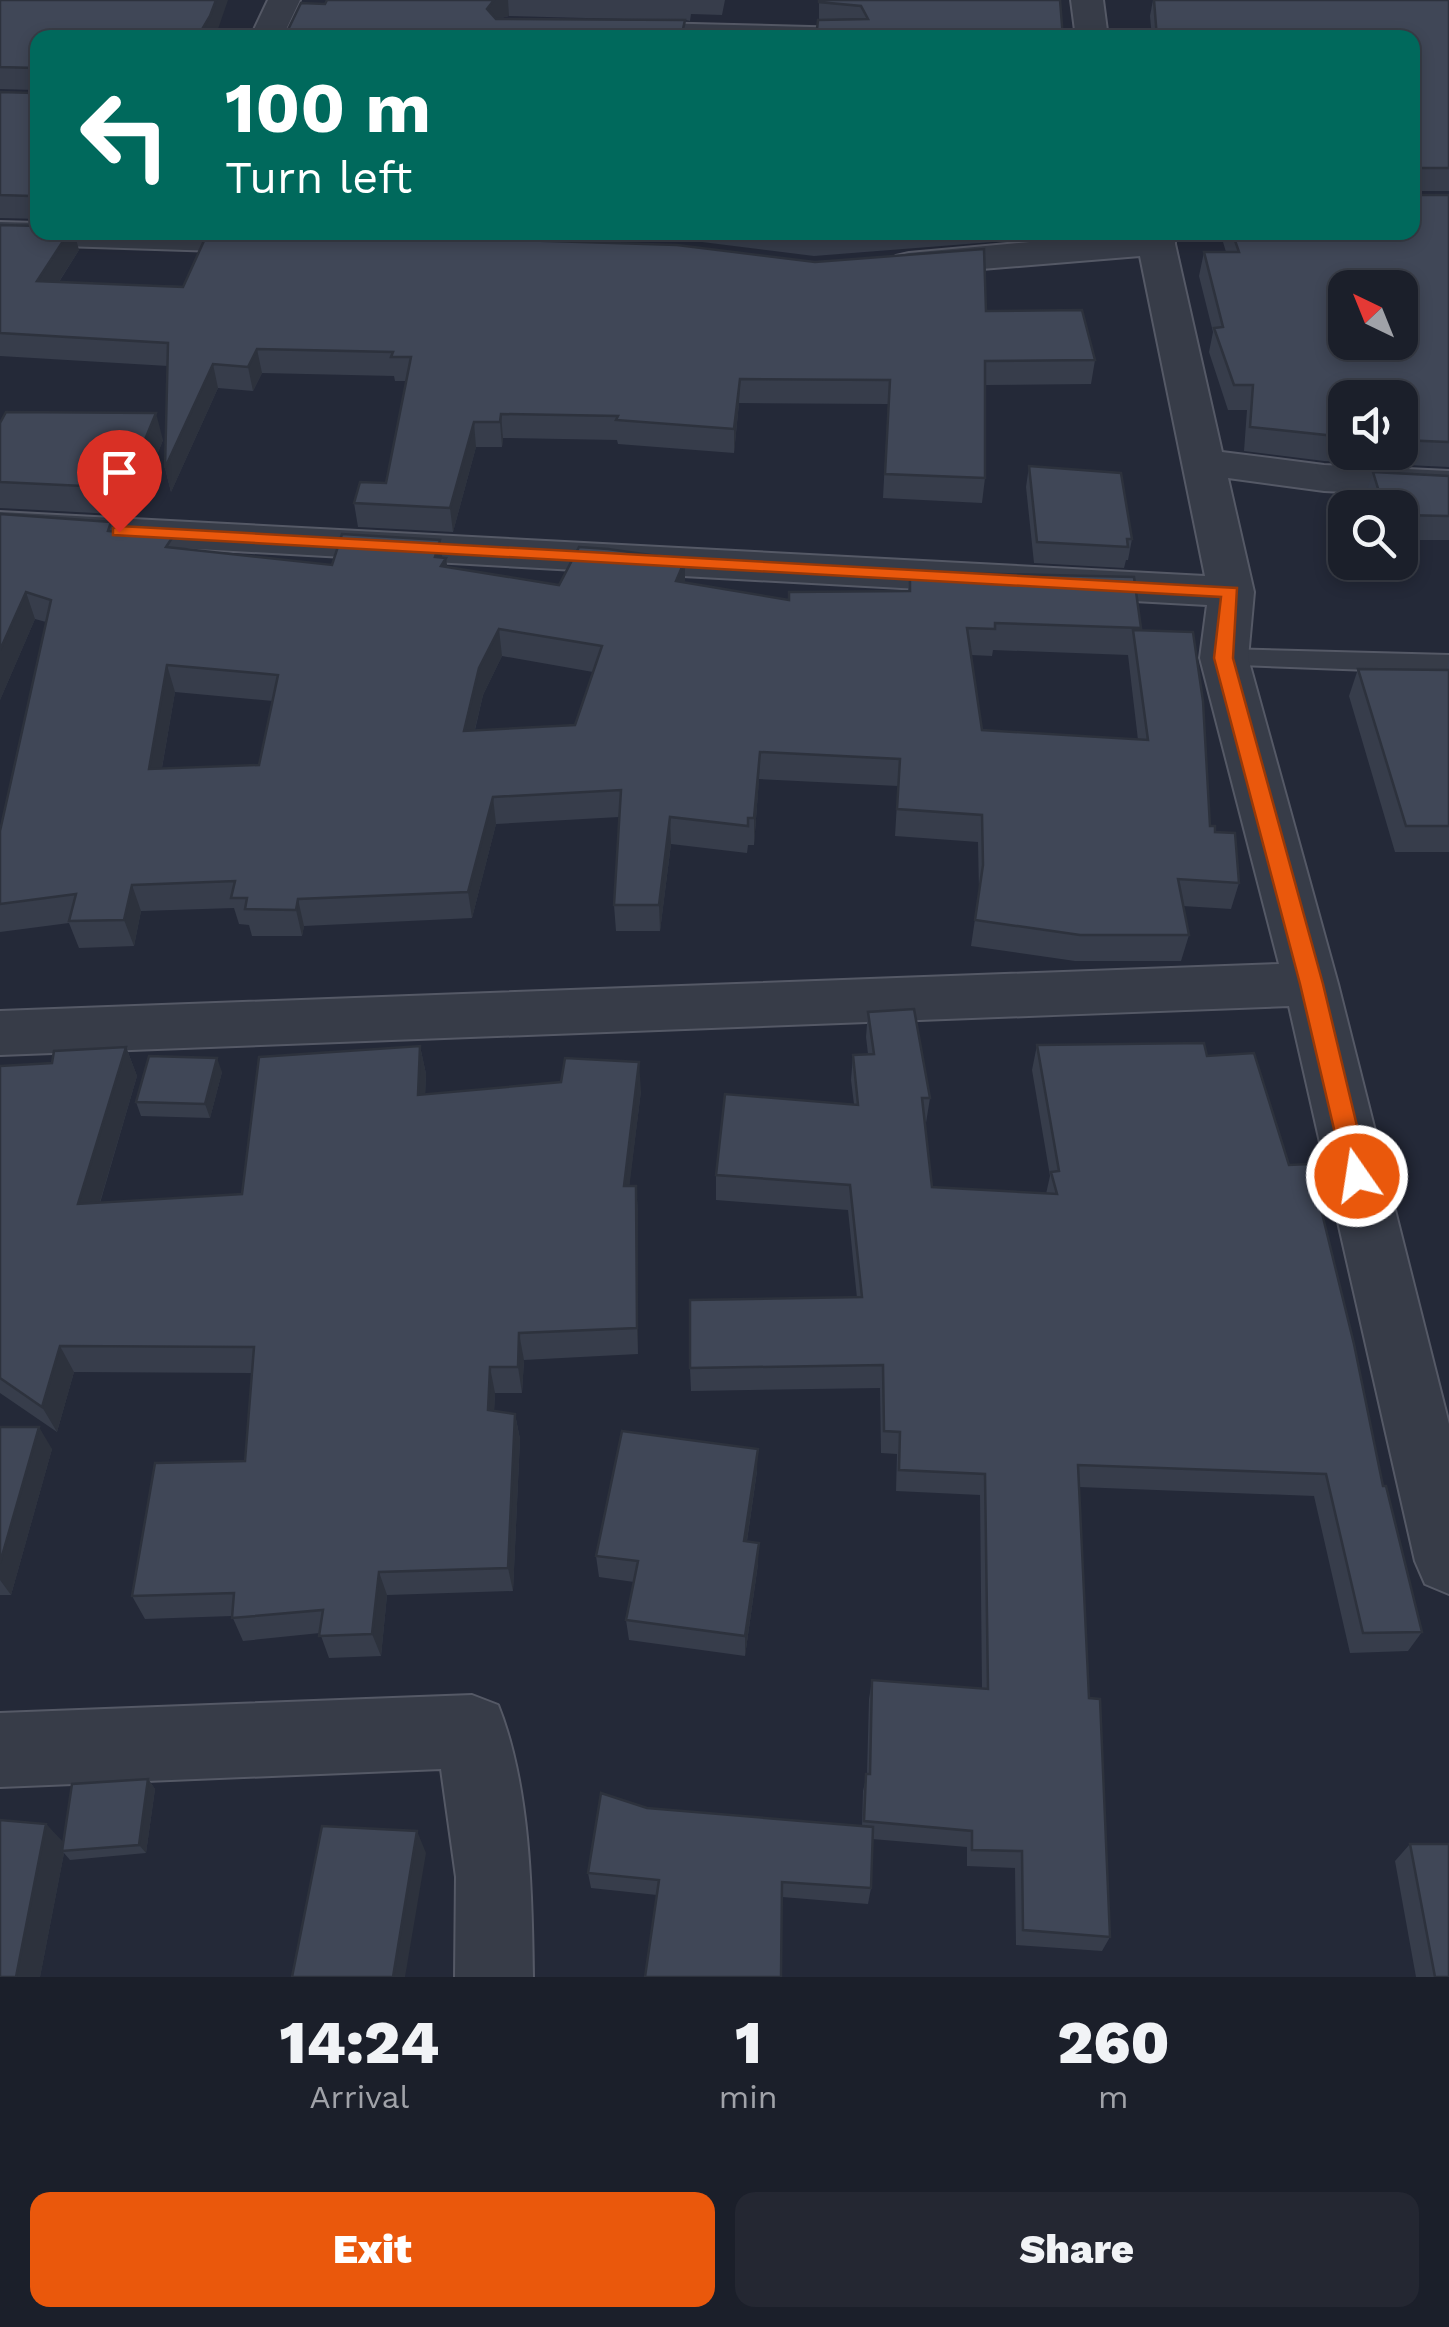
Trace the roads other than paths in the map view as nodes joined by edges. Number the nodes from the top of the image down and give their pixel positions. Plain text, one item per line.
1 (284, 0) edge
2 (1087, 0) edge
3 (270, 30) edge
4 (1091, 30) edge
5 (0, 233) edge
6 (30, 234) edge
7 (223, 240) edge
8 (1136, 240) edge
9 (1156, 240) edge
10 (319, 243) edge
11 (871, 267) edge
12 (1204, 462) junction
13 (1449, 484) edge
14 (0, 525) edge
15 (1230, 592) junction
16 (1224, 658) junction
17 (1449, 664) edge
18 (1311, 984) junction
19 (0, 1033) edge
20 (1449, 1561) edge
21 (0, 1750) edge
22 (494, 1977) edge

1 - 3 street
2 - 4 street
5 - 6 street
7 - 10 street
8 - 11 street
9 - 12 street
12 - 13 street
12 - 15 street
14 - 15 street
15 - 16 street
16 - 17 lane
16 - 18 street
18 - 19 street
18 - 20 street
21 - 22 street

